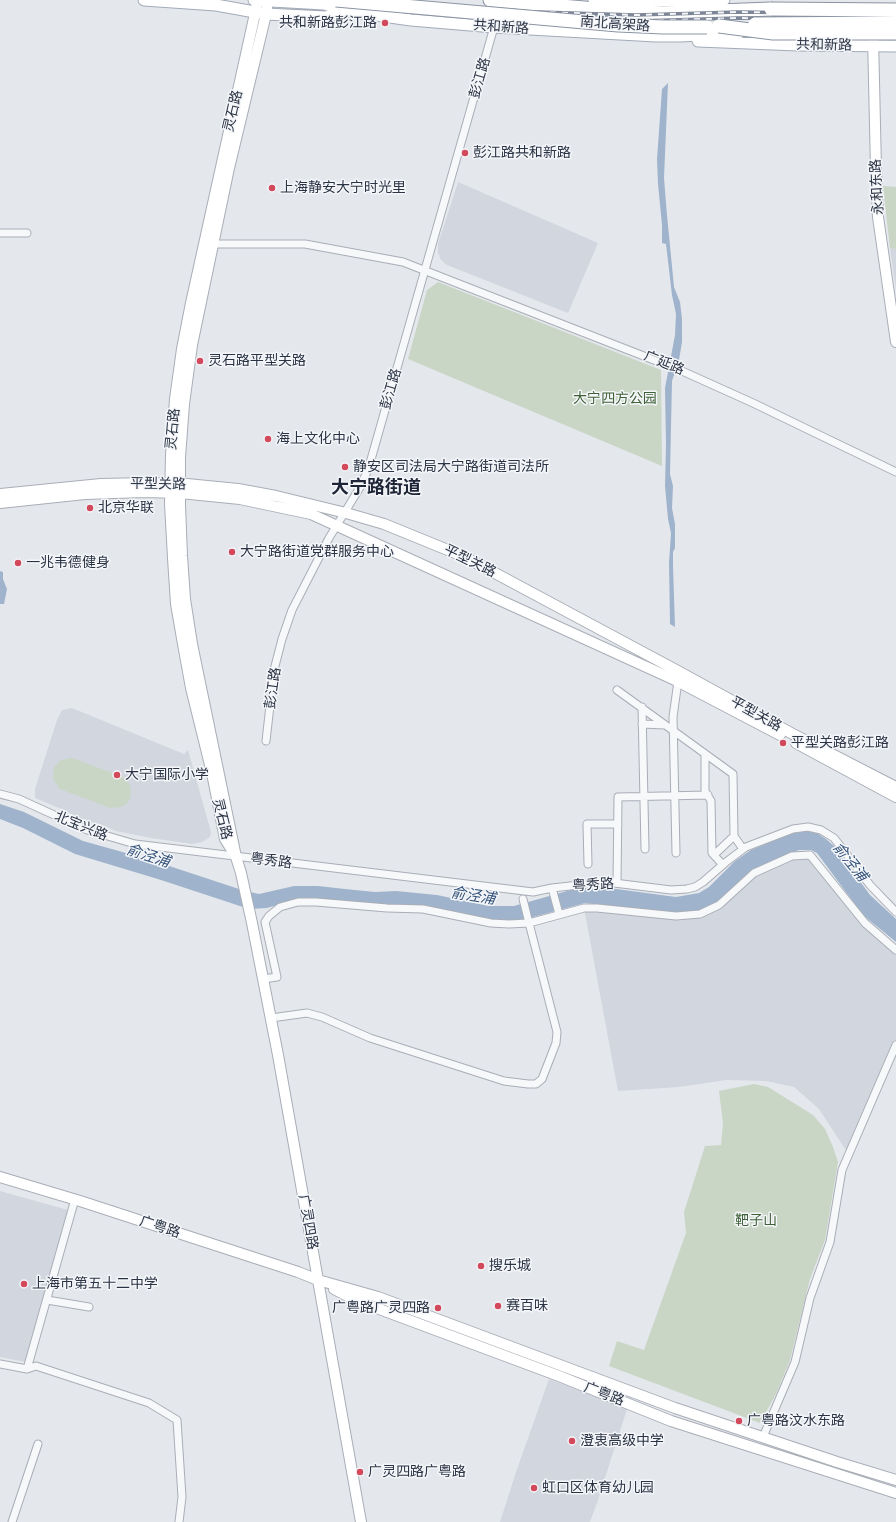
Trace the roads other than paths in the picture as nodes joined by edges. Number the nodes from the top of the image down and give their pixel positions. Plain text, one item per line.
1 (144, 0) edge
2 (254, 0) edge
3 (263, 0) edge
4 (336, 0) edge
5 (490, 0) edge
6 (517, 0) edge
7 (580, 0) edge
8 (594, 0) edge
9 (724, 0) edge
10 (180, 1) edge
11 (896, 1) edge
12 (872, 3) edge
13 (568, 4) junction
14 (812, 5) edge
15 (896, 7) edge
16 (896, 10) edge
17 (348, 11) junction
18 (261, 13) junction
19 (896, 23) edge
20 (719, 26) junction
21 (494, 27) junction
22 (874, 30) junction
23 (896, 30) edge
24 (896, 33) edge
25 (656, 36) junction
26 (873, 46) junction
27 (896, 46) edge
28 (0, 233) edge
29 (27, 233) dead end
30 (213, 244) junction
31 (425, 270) junction
32 (896, 342) edge
33 (896, 472) edge
34 (175, 489) junction
35 (0, 494) edge
36 (0, 503) edge
37 (345, 512) junction
38 (337, 525) junction
39 (678, 681) junction
40 (618, 690) dead end
41 (642, 707) junction
42 (642, 724) junction
43 (665, 724) junction
44 (673, 730) junction
45 (266, 741) dead end
46 (705, 754) junction
47 (896, 787) edge
48 (0, 794) edge
49 (675, 795) junction
50 (708, 795) junction
51 (644, 796) junction
52 (896, 797) edge
53 (618, 824) junction
54 (734, 836) junction
55 (645, 849) dead end
56 (743, 849) junction
57 (676, 853) dead end
58 (714, 855) junction
59 (236, 857) junction
60 (588, 864) dead end
61 (723, 865) junction
62 (617, 883) junction
63 (552, 888) junction
64 (523, 899) dead end
65 (896, 912) edge
66 (560, 914) junction
67 (529, 922) junction
68 (252, 923) joint
69 (896, 950) edge
70 (263, 979) junction
71 (271, 1018) junction
72 (896, 1045) edge
73 (0, 1177) edge
74 (75, 1199) junction
75 (318, 1280) junction
76 (47, 1300) junction
77 (89, 1307) dead end
78 (0, 1364) edge
79 (27, 1369) junction
80 (763, 1437) junction
81 (38, 1444) dead end
82 (896, 1480) edge
83 (896, 1493) edge
84 (12, 1522) edge
85 (179, 1522) edge
86 (361, 1522) edge

1 - 10 main road, 共和新路
2 - 3 main road, 共和新路
3 - 17 main road, 共和新路
3 - 18 main road, 灵石路
4 - 20 highway, 南北高架路, bridge
5 - 14 highway, 南北高架路, bridge
6 - 13 main road, 共和新路
7 - 13 main road, 共和新路
8 - 9 main road
10 - 18 main road, 共和新路
11 - 14 highway, bridge
12 - 13 main road, 共和新路
12 - 15 main road, 共和新路
12 - 22 main road, 永和东路
14 - 16 highway, 南北高架路, bridge
17 - 18 main road, 共和新路
17 - 21 main road, 共和新路
18 - 30 main road, 灵石路
18 - 34 main road, 灵石路
19 - 20 highway, 南北高架路, bridge
20 - 24 highway, bridge
21 - 25 main road, 共和新路
21 - 31 street, 彭江路
22 - 23 main road, 共和新路
22 - 25 main road, 共和新路
22 - 26 main road, 永和东路
25 - 26 main road, 共和新路
26 - 27 main road, 共和新路
26 - 32 main road, 永和东路
28 - 29 street
30 - 31 street, 广延路
30 - 34 main road, 灵石路
31 - 33 street, 广延路
31 - 37 street, 彭江路
34 - 35 main road, 平型关路
34 - 36 main road, 平型关路
34 - 37 main road, 平型关路
34 - 38 main road, 平型关路
34 - 59 main road, 灵石路
37 - 38 street, 彭江路
37 - 47 main road, 平型关路
38 - 39 main road, 平型关路
38 - 45 street, 彭江路
39 - 44 street
39 - 52 main road, 平型关路
40 - 41 street
41 - 42 street
41 - 43 street
42 - 43 street
42 - 51 street
43 - 44 street
44 - 46 street
44 - 49 street
46 - 50 street
46 - 54 street
48 - 59 street, 北宝兴路
49 - 50 street
49 - 51 street
49 - 57 street
50 - 58 street
51 - 53 street
51 - 55 street
53 - 60 street
53 - 62 street
54 - 56 street
54 - 58 street
56 - 61 street, 粤秀路
56 - 65 street, 粤秀路
58 - 61 street
59 - 63 street, 粤秀路
59 - 68 main road, 灵石路
61 - 62 street, 粤秀路
62 - 63 street, 粤秀路
63 - 66 street
64 - 67 street
66 - 67 street
66 - 69 street
67 - 70 street
67 - 71 street
68 - 70 main road, 广灵四路
70 - 71 main road, 广灵四路
71 - 75 main road, 广灵四路
72 - 80 street
73 - 74 main road, 广粤路
74 - 75 main road, 广粤路
74 - 76 street
75 - 80 main road, 广粤路
75 - 83 main road, 广粤路
75 - 86 main road, 广灵四路
76 - 77 street
76 - 79 street
78 - 79 street
79 - 85 street
80 - 82 main road, 广粤路
81 - 84 street

